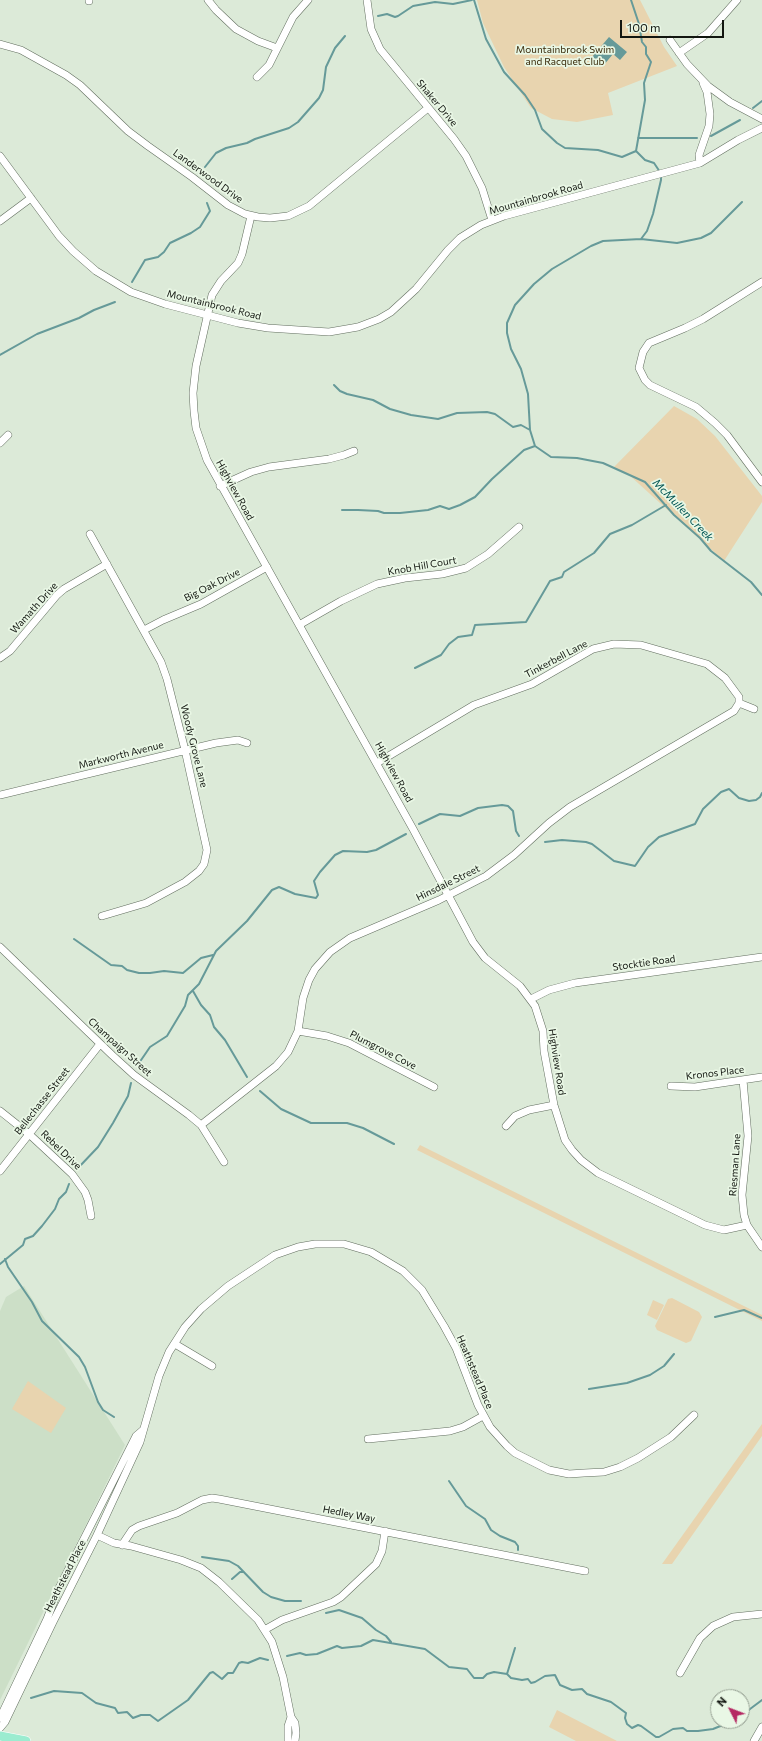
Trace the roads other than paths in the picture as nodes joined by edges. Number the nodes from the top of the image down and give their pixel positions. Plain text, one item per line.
1 (208, 0) edge
2 (308, 0) edge
3 (367, 0) edge
4 (737, 0) edge
5 (670, 40) dead end
6 (0, 44) edge
7 (277, 48) junction
8 (679, 52) junction
9 (697, 75) junction
10 (257, 77) dead end
11 (428, 108) junction
12 (762, 119) edge
13 (762, 128) edge
14 (0, 156) edge
15 (700, 164) junction
16 (31, 198) junction
17 (251, 216) junction
18 (492, 220) junction
19 (0, 221) edge
20 (762, 282) edge
21 (207, 316) junction
22 (8, 435) dead end
23 (0, 443) edge
24 (354, 451) dead end
25 (762, 482) edge
26 (220, 486) junction
27 (519, 527) dead end
28 (90, 534) dead end
29 (108, 564) junction
30 (267, 567) junction
31 (300, 625) junction
32 (144, 630) junction
33 (0, 658) edge
34 (739, 703) junction
35 (754, 709) dead end
36 (247, 743) dead end
37 (185, 750) junction
38 (377, 763) junction
39 (0, 795) edge
40 (449, 895) junction
41 (102, 916) dead end
42 (0, 947) edge
43 (762, 957) edge
44 (531, 1000) junction
45 (298, 1031) junction
46 (100, 1044) junction
47 (762, 1077) edge
48 (743, 1080) junction
49 (671, 1086) dead end
50 (434, 1087) dead end
51 (554, 1105) junction
52 (0, 1111) edge
53 (201, 1126) junction
54 (506, 1126) dead end
55 (29, 1134) junction
56 (224, 1162) dead end
57 (0, 1171) edge
58 (91, 1216) dead end
59 (747, 1226) junction
60 (762, 1247) edge
61 (175, 1344) junction
62 (212, 1366) dead end
63 (694, 1415) dead end
64 (483, 1416) junction
65 (143, 1430) junction
66 (368, 1438) dead end
67 (385, 1531) junction
68 (97, 1535) junction
69 (122, 1545) junction
70 (585, 1571) dead end
71 (762, 1614) edge
72 (266, 1629) junction
73 (680, 1674) dead end
74 (291, 1717) junction
75 (0, 1718) edge
76 (762, 1727) edge
77 (0, 1728) edge
78 (0, 1736) edge
79 (26, 1741) edge
80 (288, 1741) edge
81 (295, 1741) edge
82 (754, 1741) edge

1 - 7 street
2 - 7 street
3 - 11 street, Shaker Drive
4 - 8 street
5 - 8 street
6 - 17 street, Landerwood Drive
7 - 10 street
8 - 9 street
9 - 12 street
9 - 15 street
11 - 17 street, Landerwood Drive
11 - 18 street, Shaker Drive
13 - 15 street, Mountainbrook Road
14 - 16 street, Mountainbrook Road
15 - 18 street, Mountainbrook Road
16 - 19 street
16 - 21 street, Mountainbrook Road
17 - 21 street, Highview Road
18 - 21 street, Mountainbrook Road
20 - 25 street
21 - 26 street, Highview Road
22 - 23 street
24 - 26 street
26 - 30 street, Highview Road
27 - 31 street, Knob Hill Court
28 - 29 street, Woody Grove Lane
29 - 32 street, Woody Grove Lane
29 - 33 street, Wamath Drive
30 - 31 street, Highview Road
30 - 32 street, Big Oak Drive
31 - 38 street, Highview Road
32 - 37 street, Woody Grove Lane
34 - 35 street
34 - 38 street, Tinkerbell Lane
34 - 40 street, Hinsdale Street
36 - 37 street, Markworth Avenue
37 - 39 street, Markworth Avenue
37 - 41 street, Woody Grove Lane
38 - 40 street, Highview Road
40 - 44 street, Highview Road
40 - 45 street, Hinsdale Street
42 - 46 street, Champaign Street
43 - 44 street, Stocktie Road
44 - 51 street, Highview Road
45 - 50 street, Plumgrove Cove
45 - 53 street, Hinsdale Street
46 - 53 street, Champaign Street
46 - 55 street, Bellechasse Street
47 - 48 street, Kronos Place
48 - 49 street, Kronos Place
48 - 59 street, Riesman Lane
51 - 54 street
51 - 59 street, Highview Road
52 - 55 street, Rebel Drive
53 - 56 street, Champaign Street
55 - 57 street, Bellechasse Street
55 - 58 street, Rebel Drive
59 - 60 street, Riesman Lane
61 - 62 street
61 - 64 street, Heathstead Place
61 - 65 street, Heathstead Place
63 - 64 street, Heathstead Place
64 - 66 street
65 - 68 street, Heathstead Place
65 - 75 street, Heathstead Place
67 - 69 street, Hedley Way
67 - 70 street, Hedley Way
67 - 72 street
68 - 69 street
68 - 77 street, Heathstead Place
69 - 72 street
71 - 73 street
72 - 74 street
74 - 80 street
74 - 81 street
76 - 82 street
78 - 79 main road

